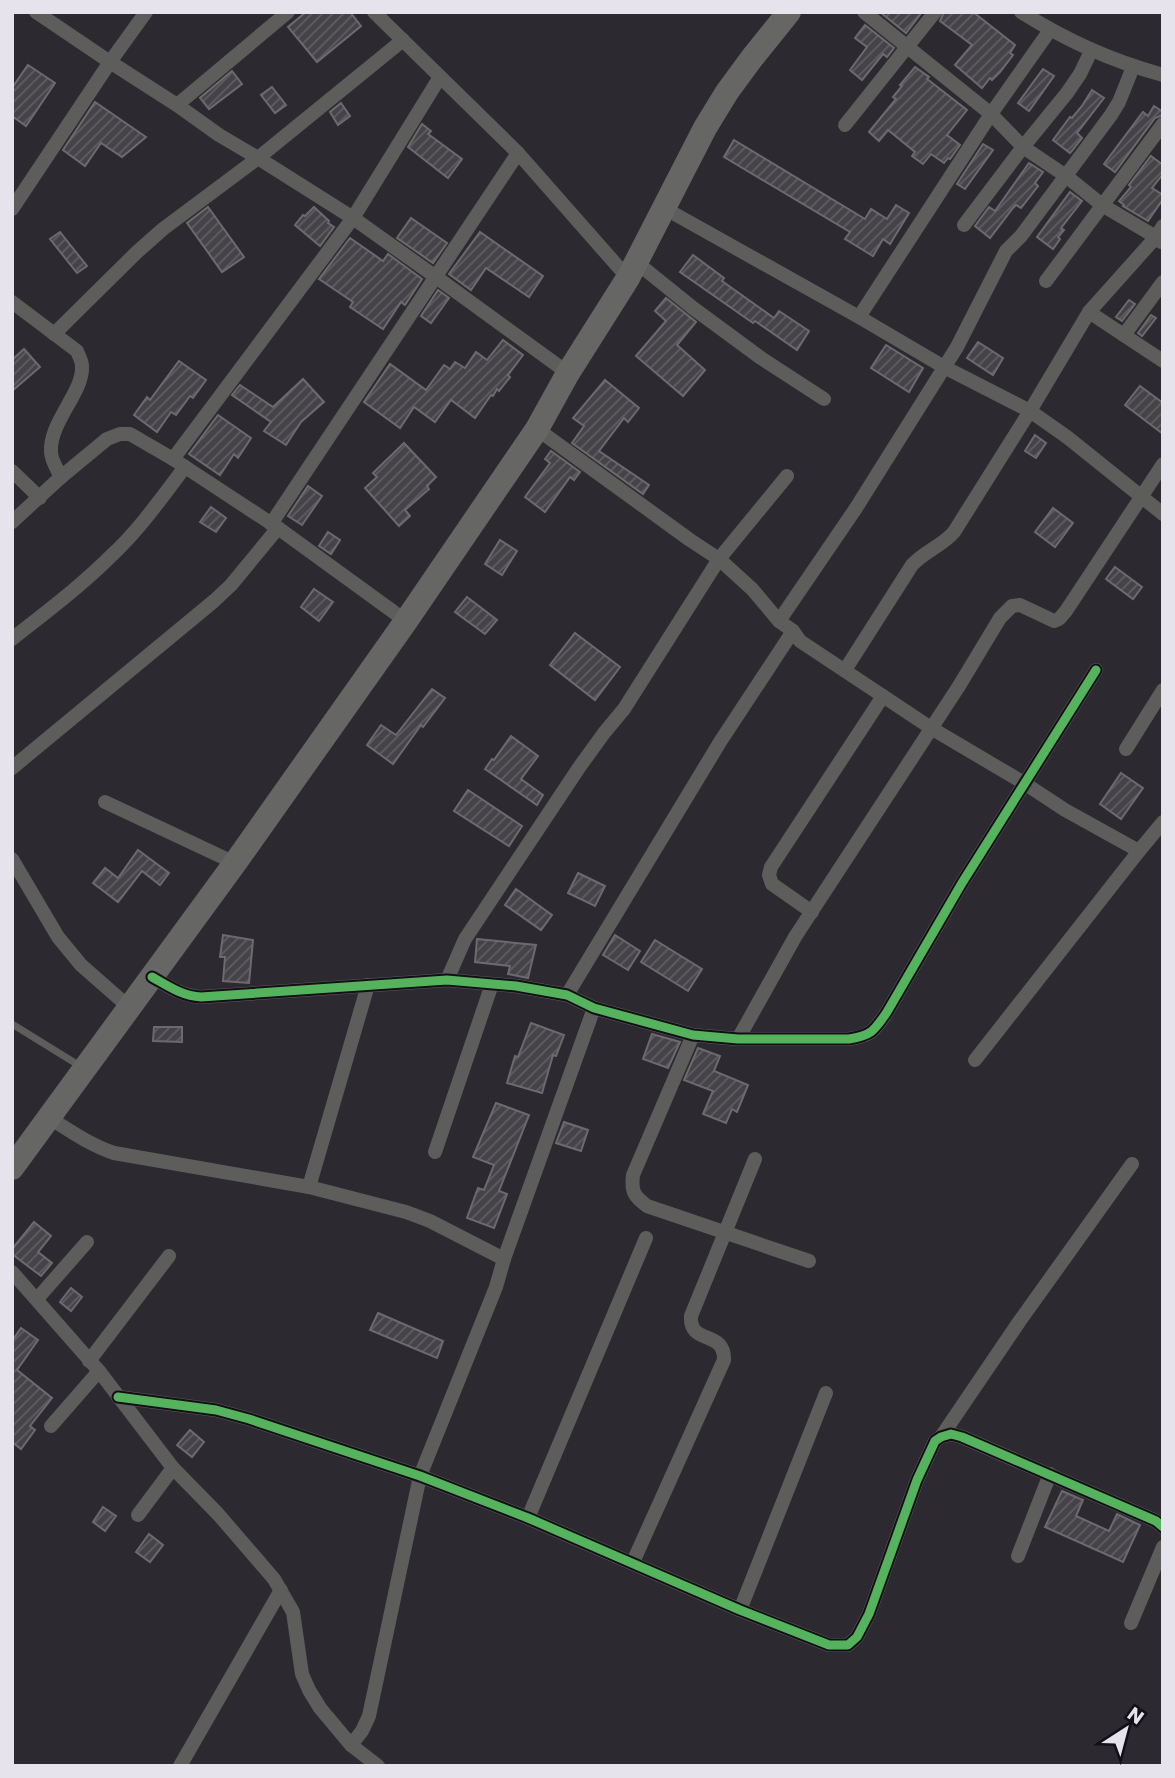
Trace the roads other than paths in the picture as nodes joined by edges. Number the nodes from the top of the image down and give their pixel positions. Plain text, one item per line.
1 (36, 12) edge
2 (146, 12) edge
3 (288, 12) edge
4 (374, 12) edge
5 (789, 12) edge
6 (864, 12) edge
7 (935, 12) edge
8 (1020, 12) edge
9 (1050, 30) junction
10 (402, 40) junction
11 (907, 47) junction
12 (1091, 51) junction
13 (110, 62) junction
14 (1133, 66) junction
15 (1163, 75) edge
16 (440, 77) junction
17 (177, 105) junction
18 (991, 114) junction
19 (1163, 124) edge
20 (845, 125) dead end
21 (1023, 147) junction
22 (518, 153) junction
23 (258, 158) junction
24 (1066, 176) junction
25 (1102, 205) junction
26 (664, 208) junction
27 (12, 209) edge
28 (353, 218) junction
29 (964, 225) dead end
30 (1160, 236) edge
31 (632, 270) junction
32 (436, 277) junction
33 (1046, 281) dead end
34 (1163, 282) edge
35 (12, 302) edge
36 (1088, 312) junction
37 (859, 317) junction
38 (54, 334) junction
39 (1124, 335) junction
40 (1163, 361) edge
41 (944, 367) junction
42 (568, 373) junction
43 (824, 399) dead end
44 (1030, 411) junction
45 (537, 429) junction
46 (179, 463) junction
47 (1163, 464) edge
48 (12, 471) edge
49 (787, 476) dead end
50 (61, 477) junction
51 (40, 498) junction
52 (1142, 499) junction
53 (1163, 514) edge
54 (12, 522) edge
55 (274, 526) junction
56 (719, 559) junction
57 (406, 621) junction
58 (779, 621) junction
59 (793, 631) junction
60 (12, 639) edge
61 (845, 670) junction
62 (1096, 670) dead end
63 (1163, 690) edge
64 (883, 696) junction
65 (931, 729) junction
66 (1126, 749) dead end
67 (12, 768) edge
68 (1024, 783) junction
69 (105, 802) dead end
70 (1163, 822) edge
71 (1139, 851) junction
72 (12, 859) edge
73 (234, 863) junction
74 (812, 912) junction
75 (152, 977) junction
76 (447, 980) junction
77 (492, 984) junction
78 (368, 985) junction
79 (567, 995) junction
80 (130, 1007) junction
81 (594, 1008) junction
82 (12, 1024) edge
83 (693, 1035) junction
84 (738, 1040) junction
85 (975, 1060) dead end
86 (84, 1068) junction
87 (48, 1117) junction
88 (435, 1152) dead end
89 (755, 1159) dead end
90 (1132, 1164) dead end
91 (12, 1168) edge
92 (309, 1187) junction
93 (726, 1233) junction
94 (646, 1238) dead end
95 (87, 1242) dead end
96 (169, 1256) dead end
97 (504, 1259) junction
98 (809, 1261) dead end
99 (12, 1272) edge
100 (37, 1299) junction
101 (94, 1366) junction
102 (826, 1393) dead end
103 (118, 1396) junction
104 (51, 1426) dead end
105 (941, 1437) junction
106 (173, 1468) junction
107 (1050, 1474) junction
108 (420, 1476) junction
109 (138, 1515) dead end
110 (528, 1518) junction
111 (1163, 1527) edge
112 (1163, 1547) edge
113 (1018, 1556) dead end
114 (634, 1562) junction
115 (281, 1590) junction
116 (740, 1610) junction
117 (1131, 1623) dead end
118 (351, 1745) junction
119 (180, 1766) edge
120 (378, 1766) edge

1 - 13 street
2 - 13 street
3 - 17 street
4 - 10 street
5 - 26 highway
6 - 11 street
7 - 11 street
8 - 9 street
9 - 12 street
9 - 18 street
10 - 16 street
10 - 23 street
11 - 18 street
11 - 20 street
12 - 14 street
12 - 21 street
13 - 17 street
13 - 27 street
14 - 15 street
14 - 24 street
16 - 22 street
16 - 28 street
17 - 23 street
18 - 21 street
18 - 37 street
19 - 25 street
21 - 24 street
21 - 29 street
22 - 31 street
22 - 32 street
23 - 28 street
23 - 38 street
24 - 25 street
24 - 41 street
25 - 30 street
25 - 33 street
26 - 31 highway
26 - 37 street
28 - 32 street
28 - 46 street
30 - 36 street
31 - 42 highway
31 - 43 street
32 - 42 street
32 - 55 street
34 - 39 street
35 - 38 street
36 - 39 street
36 - 44 street
37 - 41 street
38 - 50 street
39 - 40 street
41 - 44 street
41 - 58 street
42 - 45 highway
44 - 52 street
44 - 61 street
45 - 56 street
45 - 57 highway
46 - 50 street
46 - 55 street
46 - 60 street
47 - 52 street
48 - 51 street
49 - 56 street
50 - 51 street
51 - 54 street
52 - 53 street
52 - 65 street
55 - 57 street
55 - 67 street
56 - 58 street
56 - 76 street
57 - 73 highway
58 - 59 street
59 - 61 street
59 - 79 street
61 - 64 street
62 - 68 street
63 - 66 street
64 - 65 street
64 - 74 street
65 - 68 street
65 - 74 street
68 - 71 street
68 - 84 street
69 - 73 street
70 - 71 street
71 - 85 street
72 - 80 street
73 - 75 highway
74 - 84 street
75 - 78 street
75 - 80 highway
76 - 77 street
76 - 78 street
77 - 79 street
77 - 88 street
78 - 92 street
79 - 81 street
80 - 86 highway
81 - 83 street
81 - 97 street
82 - 86 lane
83 - 84 street
83 - 93 street
86 - 87 highway
87 - 91 highway
87 - 92 street
89 - 93 street
90 - 105 street
92 - 97 street
93 - 98 street
93 - 114 street
94 - 110 street
95 - 100 street
96 - 101 street
97 - 108 street
99 - 100 street
100 - 101 street
101 - 103 street
101 - 104 street
102 - 116 street
103 - 106 street
103 - 108 street
105 - 107 street
105 - 116 street
106 - 109 street
106 - 115 street
107 - 111 street
107 - 113 street
108 - 110 street
108 - 118 street
110 - 114 street
112 - 117 street
114 - 116 street
115 - 118 street
115 - 119 street
118 - 120 street

